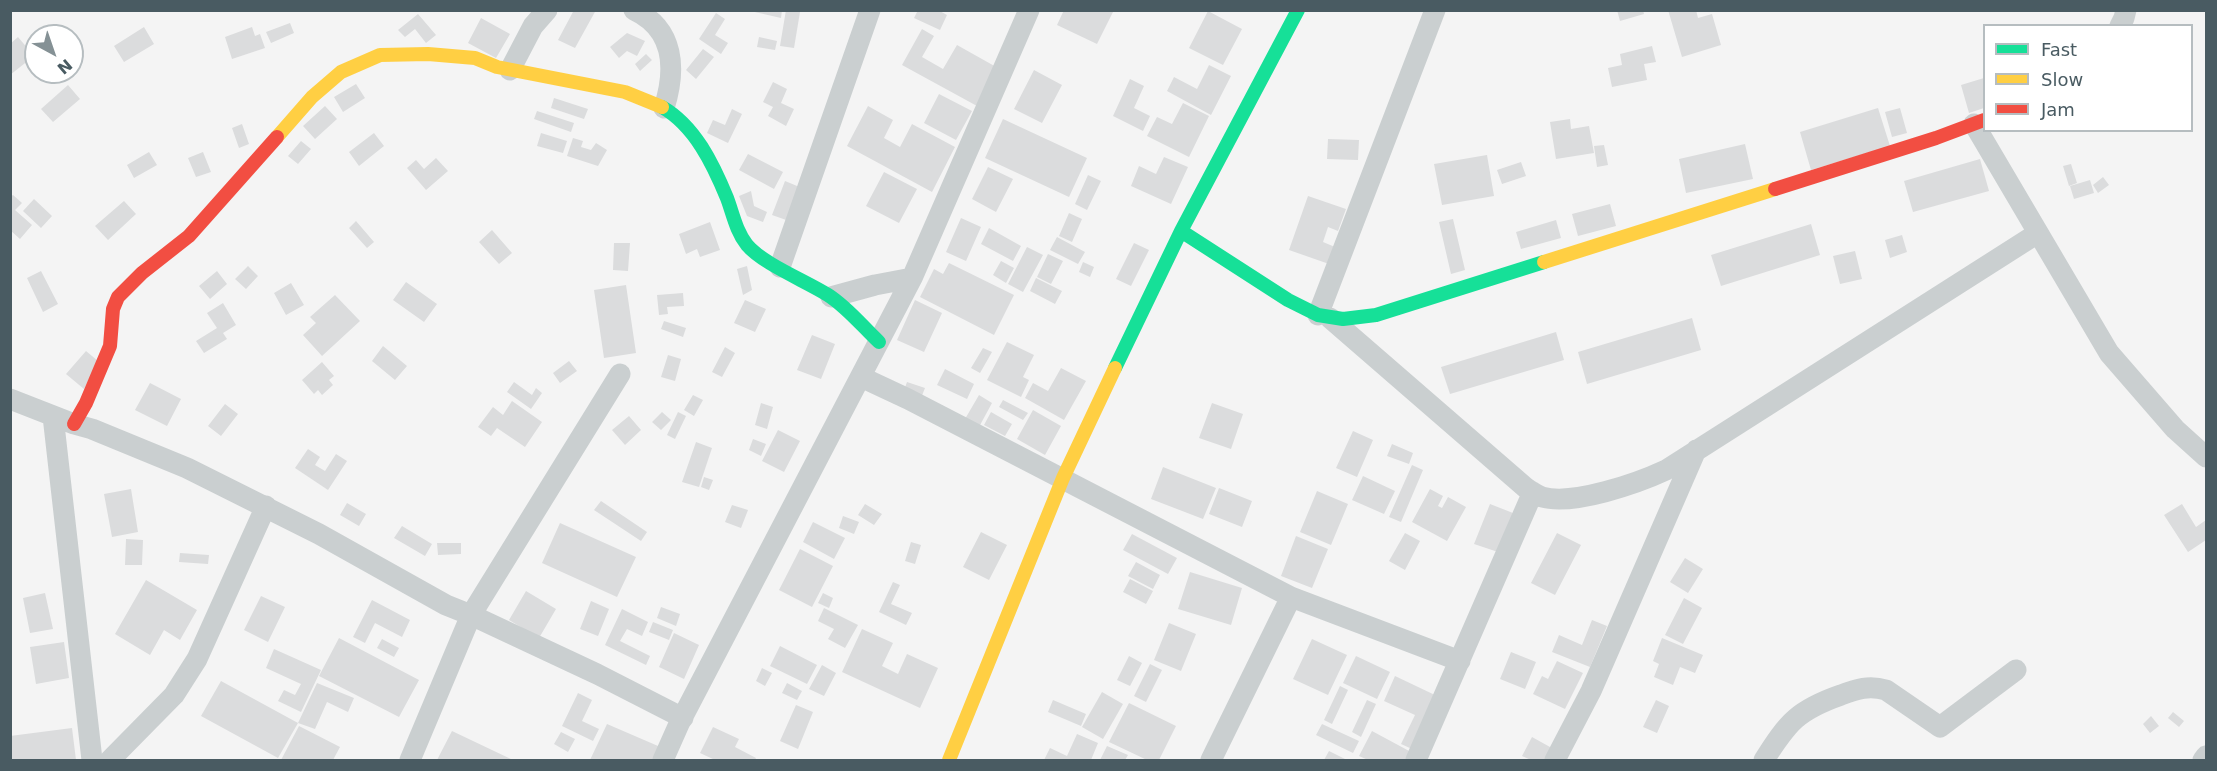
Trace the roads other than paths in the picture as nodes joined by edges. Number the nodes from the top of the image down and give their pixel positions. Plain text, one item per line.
1 (547, 10) edge
2 (634, 10) edge
3 (870, 10) edge
4 (1029, 10) edge
5 (1298, 10) edge
6 (1435, 10) edge
7 (510, 70) junction
8 (664, 108) junction
9 (1979, 122) edge
10 (1984, 132) edge
11 (1181, 231) junction
12 (2038, 233) junction
13 (780, 267) junction
14 (912, 278) junction
15 (831, 297) junction
16 (1324, 316) junction
17 (879, 342) junction
18 (620, 374) dead end
19 (861, 378) junction
20 (10, 399) edge
21 (53, 416) junction
22 (74, 424) junction
23 (1696, 450) junction
24 (2206, 457) edge
25 (1063, 478) junction
26 (1533, 492) junction
27 (266, 506) junction
28 (1291, 597) junction
29 (471, 615) junction
30 (1460, 661) junction
31 (2016, 670) dead end
32 (683, 718) junction
33 (2206, 756) edge
34 (92, 760) edge
35 (110, 760) edge
36 (410, 760) edge
37 (663, 760) edge
38 (949, 760) edge
39 (1211, 760) edge
40 (1416, 760) edge
41 (1555, 760) edge
42 (1764, 760) edge
43 (2203, 760) edge

1 - 7 street
2 - 8 street
3 - 13 street
4 - 14 street
5 - 11 street
6 - 16 street
7 - 8 street
7 - 22 street
8 - 13 street
9 - 16 street
10 - 12 street
11 - 16 street
11 - 25 street
12 - 23 street
12 - 24 street
13 - 15 street
14 - 15 street
14 - 17 street
15 - 17 street
16 - 26 street
17 - 19 street
18 - 29 street
19 - 25 street
19 - 32 street
20 - 21 street
21 - 22 street
21 - 34 street
22 - 27 street
23 - 26 street
23 - 41 street
25 - 28 street
25 - 38 street
26 - 30 street
27 - 29 street
27 - 35 street
28 - 30 street
28 - 39 street
29 - 32 street
29 - 36 street
30 - 40 street
31 - 42 street
32 - 37 street
33 - 43 street

